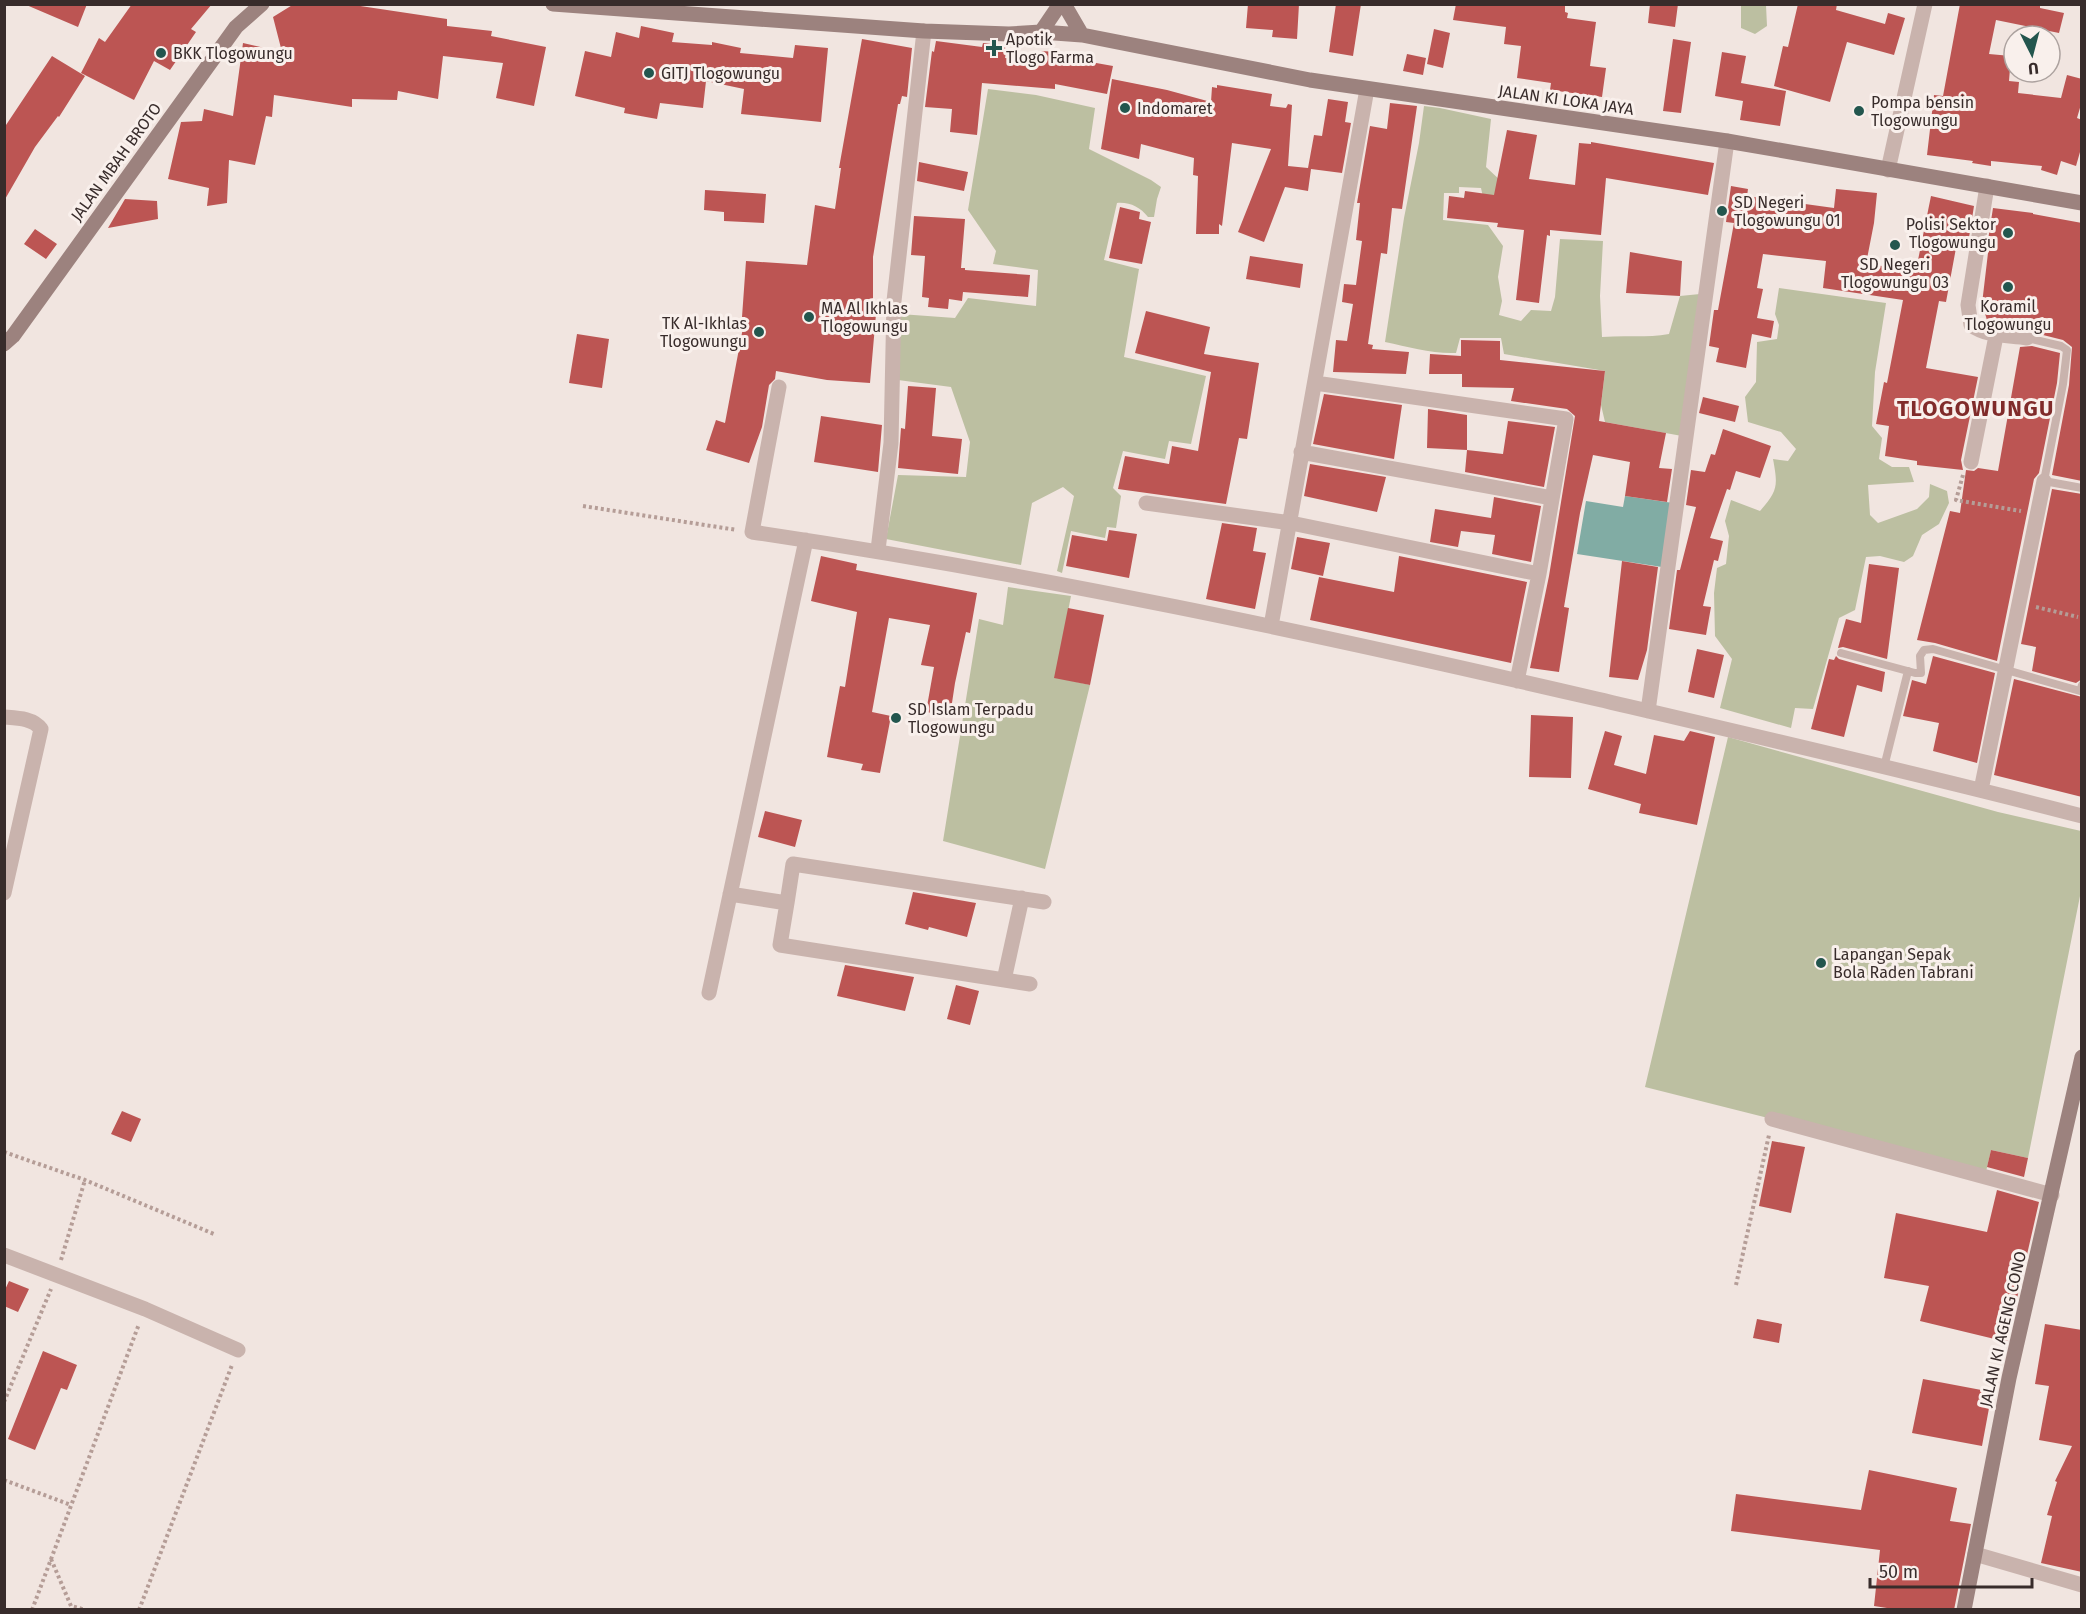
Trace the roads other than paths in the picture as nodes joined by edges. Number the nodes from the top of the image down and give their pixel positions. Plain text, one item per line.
1 (262, 4) edge
2 (553, 4) edge
3 (1062, 4) edge
4 (1925, 4) edge
5 (924, 31) junction
6 (1041, 32) junction
7 (1082, 35) junction
8 (1367, 89) junction
9 (1727, 141) junction
10 (1888, 170) junction
11 (1987, 186) junction
12 (2082, 203) edge
13 (1996, 336) junction
14 (2027, 338) joint
15 (4, 344) edge
16 (1315, 383) junction
17 (779, 387) dead end
18 (1301, 452) junction
19 (1971, 462) road end
20 (2044, 481) junction
21 (2082, 488) edge
22 (1552, 498) junction
23 (1146, 503) dead end
24 (1291, 523) junction
25 (806, 540) junction
26 (878, 550) junction
27 (1539, 573) junction
28 (1271, 626) junction
29 (1841, 653) dead end
30 (1908, 671) junction
31 (2006, 671) junction
32 (1517, 681) junction
33 (2082, 685) edge
34 (1648, 711) junction
35 (4, 717) edge
36 (1884, 767) junction
37 (1981, 790) junction
38 (2082, 816) edge
39 (4, 893) edge
40 (730, 894) junction
41 (1022, 898) junction
42 (1044, 902) dead end
43 (787, 903) junction
44 (1004, 980) junction
45 (1030, 984) dead end
46 (709, 993) dead end
47 (2082, 1057) edge
48 (2079, 1083) edge
49 (1773, 1119) road end
50 (2052, 1195) junction
51 (4, 1255) edge
52 (238, 1350) road end
53 (1975, 1554) junction
54 (2082, 1585) edge
55 (1964, 1610) edge

1 - 15 main road, JALAN MBAH BROTO
2 - 5 main road
3 - 6 main road
3 - 7 main road
4 - 10 street
5 - 6 main road
5 - 26 street
6 - 7 main road, JALAN KI LOKA JAYA
7 - 8 main road, JALAN KI LOKA JAYA
8 - 9 main road, JALAN KI LOKA JAYA
8 - 16 street
9 - 10 main road, JALAN KI LOKA JAYA
9 - 34 street
10 - 11 main road, JALAN KI LOKA JAYA
11 - 12 main road, JALAN KI LOKA JAYA
11 - 13 street
13 - 14 street
13 - 19 street
14 - 20 lane
16 - 18 street
16 - 22 street
17 - 25 street
18 - 22 street
18 - 24 street
20 - 21 lane
20 - 31 street
22 - 27 street
23 - 24 street
24 - 27 street
24 - 28 street
25 - 26 street
25 - 40 street
26 - 28 street
27 - 32 street
28 - 32 street
29 - 30 lane
30 - 31 lane
30 - 36 lane
31 - 33 lane
31 - 37 street
32 - 34 street
34 - 36 street
35 - 39 street
36 - 37 street
37 - 38 street
40 - 43 street
40 - 46 street
41 - 42 street
41 - 43 street
41 - 44 street
43 - 44 street
44 - 45 street
47 - 48 main road, JALAN KI AGENG CONO
48 - 50 main road, JALAN KI AGENG CONO
49 - 50 street
50 - 53 main road, JALAN KI AGENG CONO
51 - 52 street
53 - 54 street
53 - 55 main road, JALAN KI AGENG CONO

